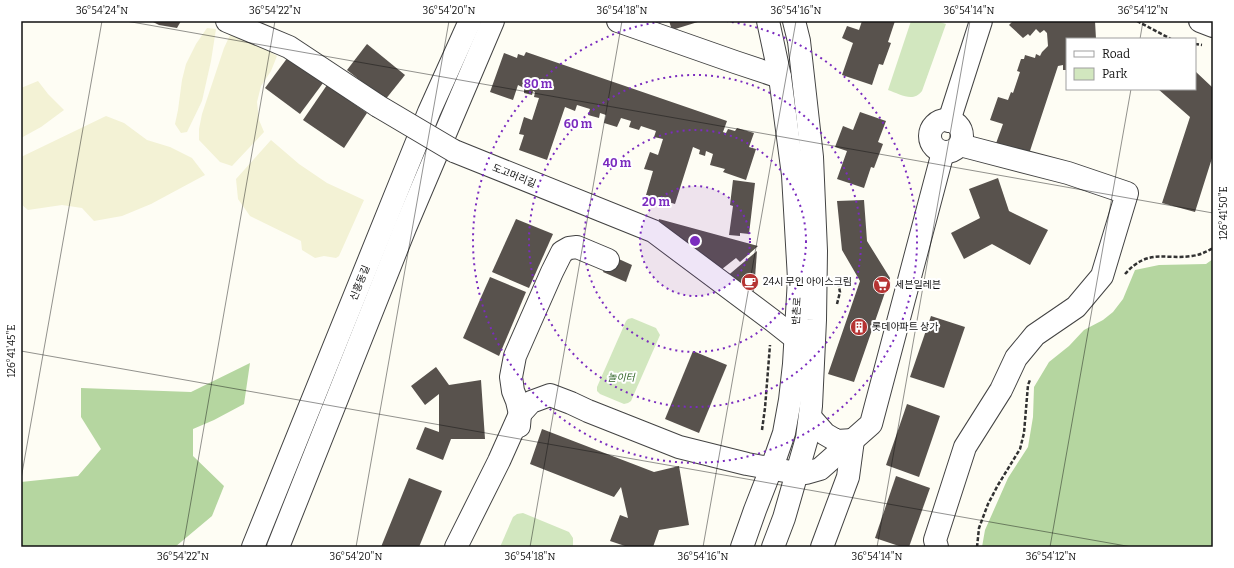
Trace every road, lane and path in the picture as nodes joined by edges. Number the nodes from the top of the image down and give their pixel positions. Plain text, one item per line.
1 (227, 21) edge
2 (470, 21) edge
3 (493, 21) edge
4 (618, 21) edge
5 (768, 21) edge
6 (794, 21) edge
7 (981, 21) edge
8 (1138, 21) edge
9 (1200, 21) edge
10 (1213, 26) edge
11 (1169, 38) edge
12 (780, 76) junction
13 (951, 148) junction
14 (1213, 248) edge
15 (1123, 279) dead end
16 (795, 338) junction
17 (1032, 374) dead end
18 (552, 396) junction
19 (810, 417) junction
20 (519, 425) junction
21 (853, 440) junction
22 (770, 469) junction
23 (796, 473) junction
24 (755, 510) junction
25 (253, 547) edge
26 (278, 547) edge
27 (456, 547) edge
28 (466, 547) edge
29 (742, 547) edge
30 (773, 547) edge
31 (822, 547) edge
32 (937, 547) edge
33 (977, 547) edge

1 - 16 street, 도고머리길, bridge
2 - 25 street, 신흥동길
3 - 26 street
4 - 12 street
5 - 12 street, 반촌로
6 - 19 street, 반촌로
7 - 13 street
8 - 11 path
9 - 10 street
12 - 16 street, 반촌로
13 - 21 street
13 - 32 street
14 - 15 path
16 - 22 street, 반촌로
17 - 33 path
18 - 20 street
18 - 20 street
18 - 22 street
18 - 24 street
19 - 21 street
19 - 23 street, 반촌로
20 - 27 street
20 - 28 street
21 - 23 street
21 - 31 street
22 - 23 street
22 - 24 street, 반촌로
23 - 30 street, 반촌로
24 - 29 street, 반촌로

